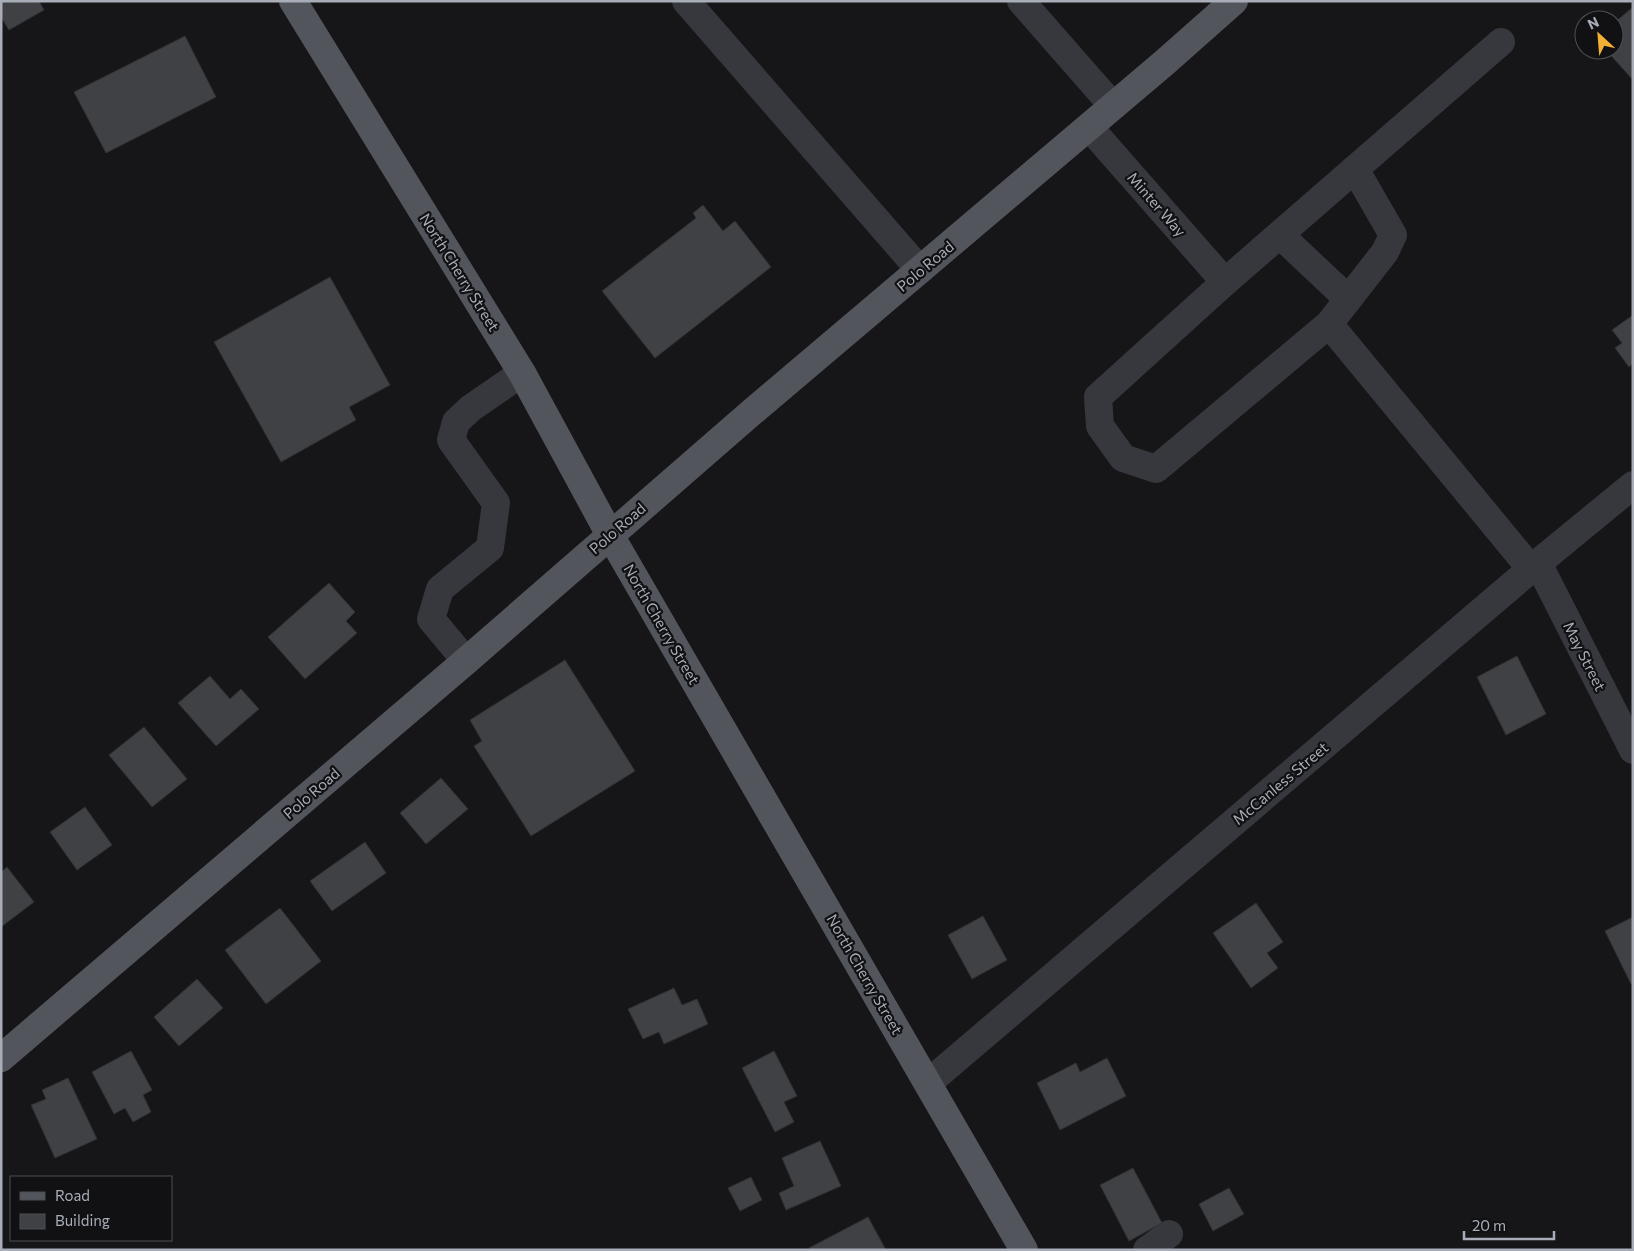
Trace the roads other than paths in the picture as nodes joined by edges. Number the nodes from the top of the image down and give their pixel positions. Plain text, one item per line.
1 (293, 1) edge
2 (686, 1) edge
3 (1021, 1) edge
4 (1234, 1) edge
5 (1501, 42) dead end
6 (1113, 106) junction
7 (1089, 126) junction
8 (1355, 169) junction
9 (1280, 235) junction
10 (920, 270) junction
11 (1225, 282) junction
12 (1348, 299) junction
13 (1329, 324) junction
14 (522, 373) junction
15 (1633, 485) edge
16 (610, 534) junction
17 (1534, 566) junction
18 (466, 661) junction
19 (1633, 750) edge
20 (1, 1058) edge
21 (928, 1083) junction
22 (1169, 1234) dead end
23 (1024, 1250) edge
24 (1147, 1250) edge

1 - 14 main road, North Cherry Street
2 - 10 street
3 - 6 street
4 - 6 main road, Polo Road
5 - 8 street
6 - 7 main road, Polo Road
7 - 10 main road, Polo Road
7 - 11 street, Minter Way
8 - 9 street
8 - 12 street
9 - 11 street
9 - 12 street
10 - 16 main road, Polo Road
11 - 13 street
12 - 13 street
13 - 17 street, May Street
14 - 16 main road, North Cherry Street
14 - 18 street
15 - 17 street, McCanless Street
16 - 18 main road, Polo Road
16 - 21 main road, North Cherry Street
17 - 19 street, May Street
17 - 21 street, McCanless Street
18 - 20 main road, Polo Road
21 - 23 main road, North Cherry Street
22 - 24 street

